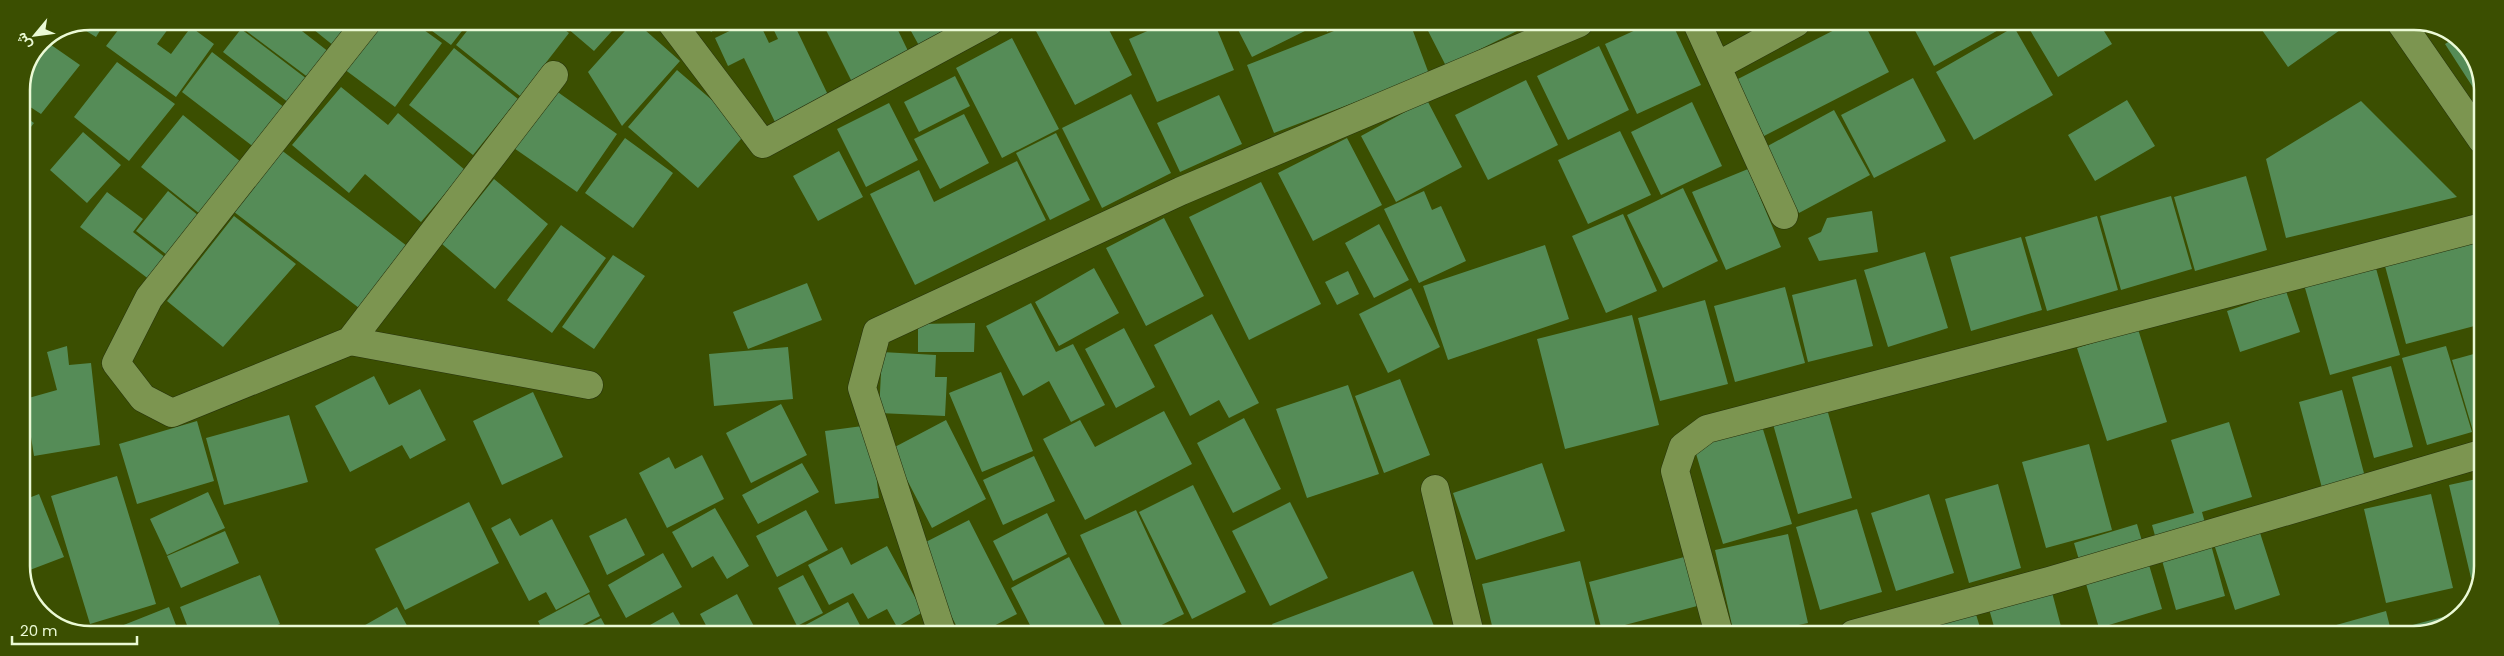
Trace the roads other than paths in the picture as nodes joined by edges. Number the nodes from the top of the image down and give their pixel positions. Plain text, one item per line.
1 (361, 30) edge
2 (677, 30) edge
3 (974, 30) edge
4 (1562, 30) edge
5 (1700, 30) edge
6 (1783, 30) edge
7 (2405, 30) edge
8 (1717, 66) junction
9 (554, 75) dead end
10 (2474, 129) edge
11 (1784, 215) dead end
12 (2474, 229) edge
13 (350, 341) junction
14 (589, 385) dead end
15 (2474, 456) edge
16 (1436, 489) dead end
17 (940, 626) edge
18 (1468, 626) edge
19 (1717, 626) edge
20 (1883, 626) edge

1 - 13 street
2 - 3 street
4 - 17 street
5 - 8 street
6 - 8 street
7 - 10 street
8 - 11 street
9 - 13 street
12 - 19 street
13 - 14 street
15 - 20 street
16 - 18 street

